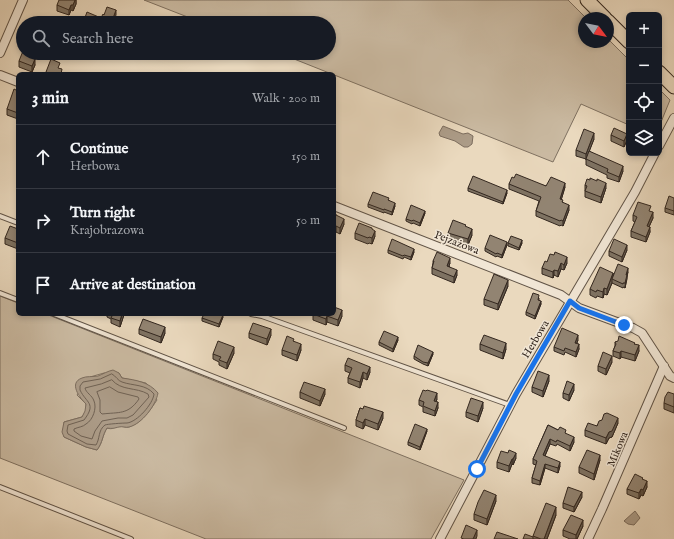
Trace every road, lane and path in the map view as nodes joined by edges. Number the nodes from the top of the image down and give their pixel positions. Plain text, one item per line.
1 (23, 0) edge
2 (587, 0) edge
3 (599, 12) edge
4 (16, 16) edge
5 (16, 16) edge
6 (614, 27) edge
7 (626, 39) edge
8 (0, 53) edge
9 (0, 75) edge
10 (662, 75) edge
11 (16, 81) edge
12 (674, 87) edge
13 (674, 118) edge
14 (662, 140) edge
15 (653, 156) edge
16 (336, 207) edge
17 (0, 216) edge
18 (16, 222) edge
19 (0, 293) edge
20 (16, 299) edge
21 (570, 301) junction
22 (59, 316) edge
23 (262, 316) edge
24 (664, 366) junction
25 (674, 378) edge
26 (510, 405) junction
27 (344, 428) dead end
28 (0, 487) edge
29 (131, 539) edge
30 (440, 539) edge
31 (588, 539) edge

1 - 4 street
2 - 3 main road
5 - 8 street
6 - 7 main road
9 - 11 street
10 - 12 main road
13 - 14 street
15 - 21 street, Herbowa
16 - 21 street, Pejzażowa
17 - 18 lane
19 - 20 lane
21 - 24 street, Pejzażowa
21 - 26 street, Herbowa
22 - 27 lane
23 - 26 lane
24 - 25 street, Pejzażowa
24 - 31 street, Mikowa
26 - 30 street, Herbowa
28 - 29 lane

